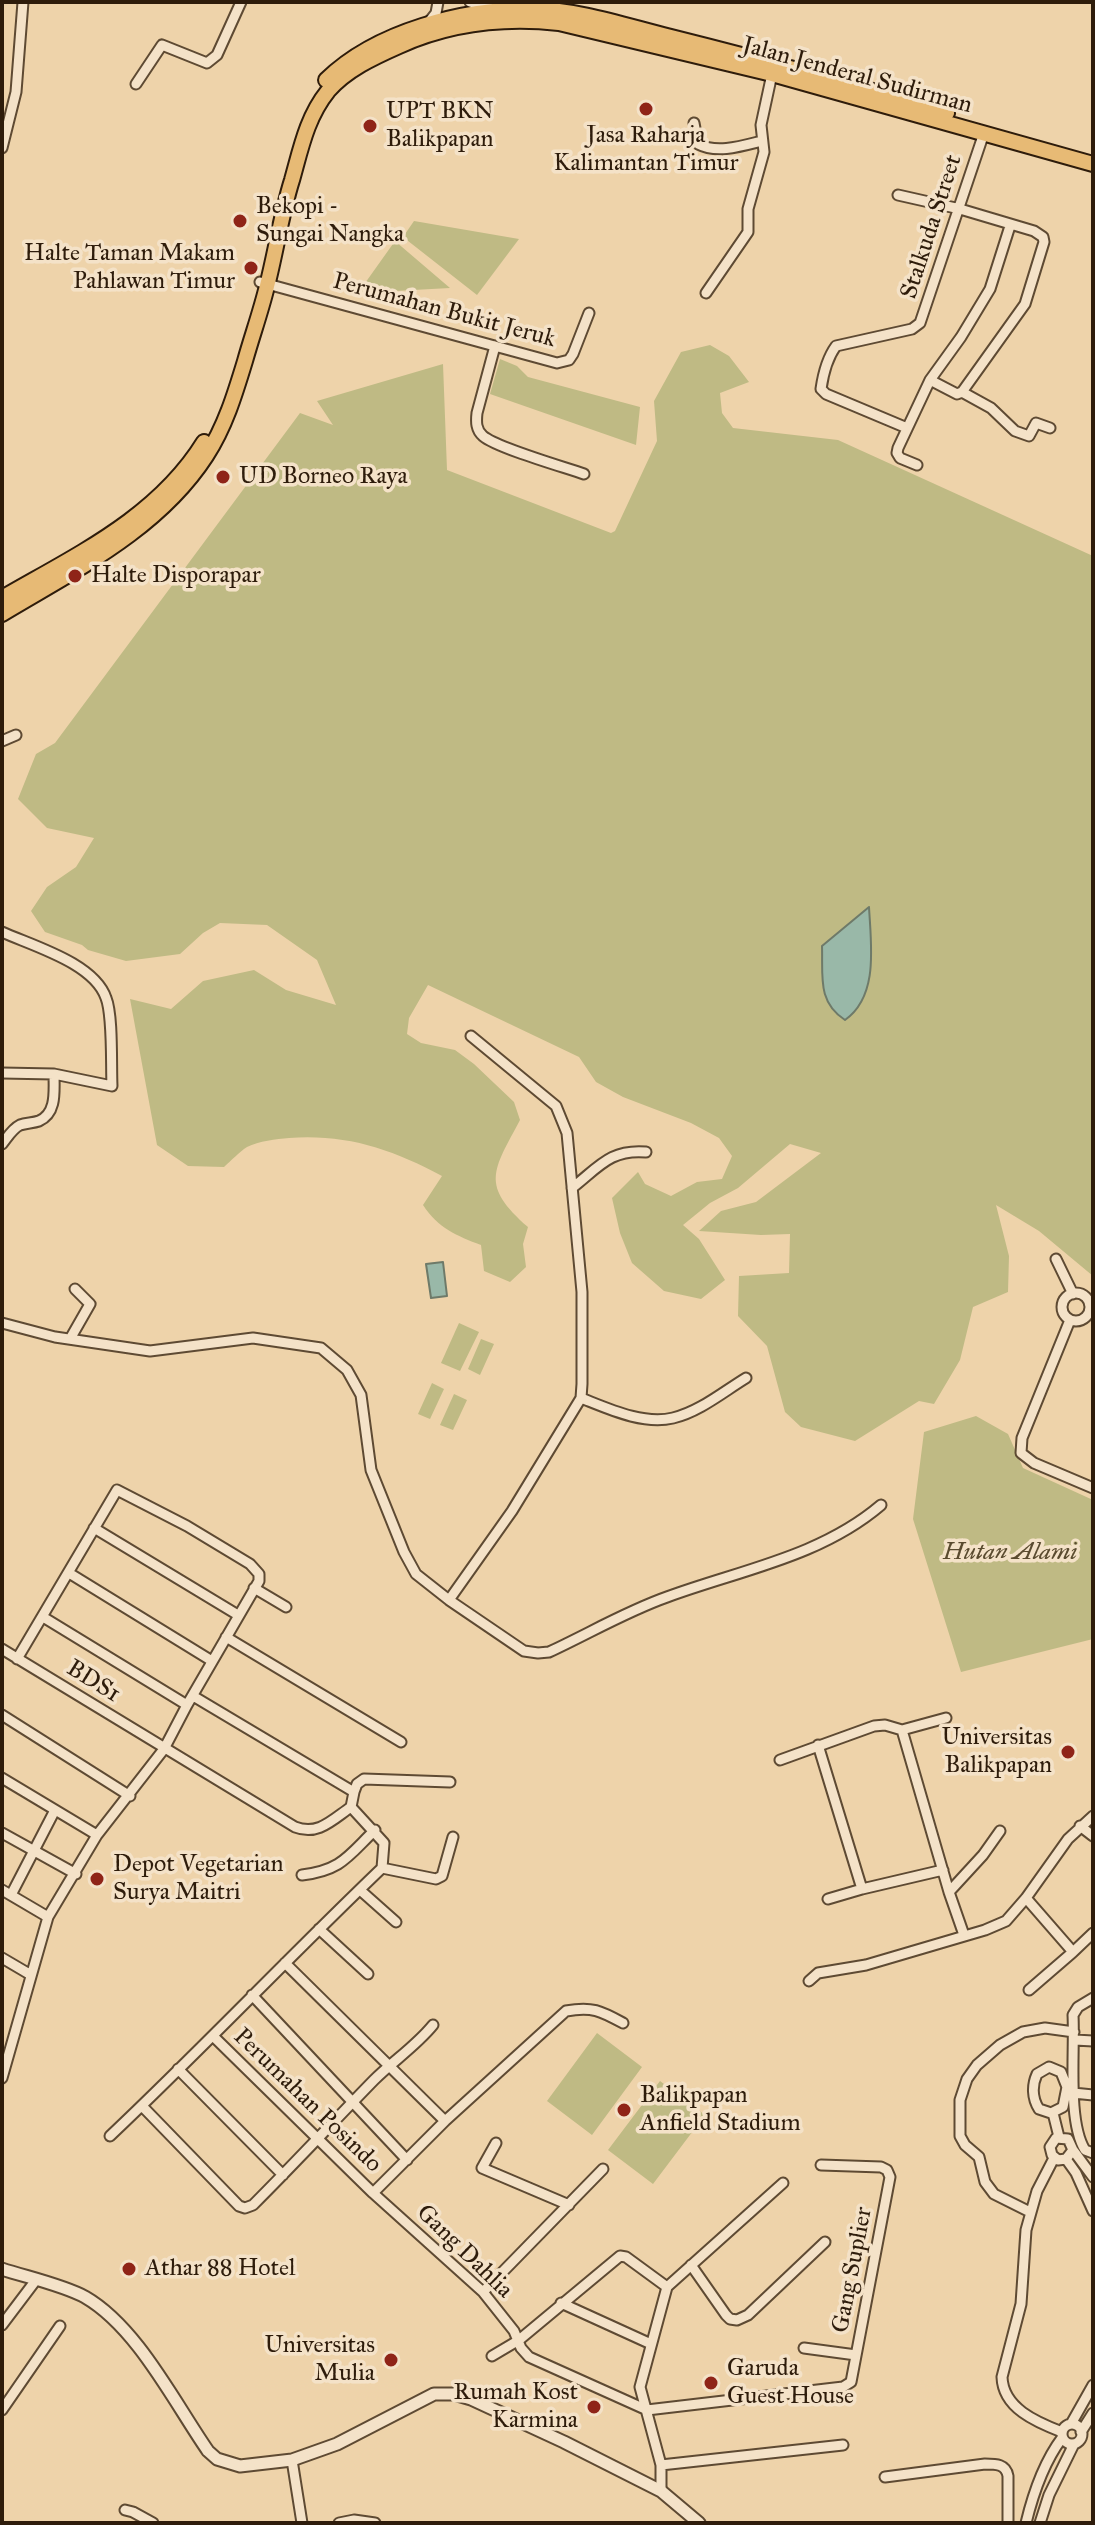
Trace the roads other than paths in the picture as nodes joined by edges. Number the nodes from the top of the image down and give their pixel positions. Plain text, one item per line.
1 (23, 2) edge
2 (241, 2) edge
3 (438, 2) edge
4 (470, 2) edge
5 (496, 10) junction
6 (521, 20) junction
7 (612, 29) junction
8 (424, 31) junction
9 (772, 74) junction
10 (136, 84) dead end
11 (694, 123) dead end
12 (984, 133) junction
13 (762, 141) junction
14 (2, 148) edge
15 (1093, 155) edge
16 (1093, 164) edge
17 (898, 195) dead end
18 (960, 209) junction
19 (1010, 226) junction
20 (264, 283) junction
21 (706, 293) dead end
22 (589, 313) dead end
23 (495, 346) junction
24 (930, 380) junction
25 (962, 392) junction
26 (907, 428) junction
27 (1050, 428) dead end
28 (917, 465) dead end
29 (584, 474) dead end
30 (2, 598) edge
31 (2, 614) edge
32 (16, 735) dead end
33 (2, 741) edge
34 (2, 932) edge
35 (471, 1036) dead end
36 (2, 1073) edge
37 (54, 1074) junction
38 (2, 1144) edge
39 (646, 1152) dead end
40 (572, 1188) junction
41 (1056, 1259) dead end
42 (75, 1289) dead end
43 (1073, 1294) junction
44 (1070, 1320) junction
45 (2, 1323) edge
46 (70, 1339) junction
47 (746, 1378) dead end
48 (581, 1398) junction
49 (1093, 1488) edge
50 (881, 1505) dead end
51 (94, 1528) junction
52 (69, 1573) junction
53 (254, 1588) junction
54 (449, 1600) junction
55 (286, 1607) dead end
56 (238, 1615) junction
57 (43, 1617) junction
58 (226, 1637) junction
59 (2, 1649) edge
60 (17, 1659) junction
61 (212, 1661) junction
62 (190, 1700) junction
63 (2, 1715) edge
64 (946, 1718) dead end
65 (902, 1730) junction
66 (401, 1742) dead end
67 (818, 1745) junction
68 (164, 1749) junction
69 (780, 1760) dead end
70 (2, 1778) edge
71 (450, 1782) dead end
72 (354, 1792) junction
73 (130, 1796) junction
74 (351, 1807) junction
75 (55, 1810) junction
76 (1093, 1816) edge
77 (1080, 1826) junction
78 (375, 1830) junction
79 (1000, 1831) dead end
80 (2, 1833) edge
81 (97, 1835) junction
82 (1093, 1836) edge
83 (453, 1837) dead end
84 (33, 1850) junction
85 (382, 1868) junction
86 (943, 1870) junction
87 (76, 1874) junction
88 (302, 1875) dead end
89 (862, 1889) junction
90 (360, 1890) junction
91 (949, 1892) junction
92 (6, 1893) edge
93 (1026, 1898) junction
94 (828, 1899) dead end
95 (48, 1917) junction
96 (396, 1922) dead end
97 (319, 1929) junction
98 (1093, 1933) edge
99 (964, 1935) junction
100 (1073, 1952) junction
101 (2, 1958) edge
102 (285, 1963) junction
103 (368, 1974) dead end
104 (31, 1975) junction
105 (809, 1981) dead end
106 (1029, 1990) dead end
107 (252, 1995) junction
108 (1093, 1998) edge
109 (623, 2023) dead end
110 (433, 2025) dead end
111 (1074, 2036) junction
112 (214, 2037) junction
113 (1093, 2041) edge
114 (389, 2066) junction
115 (178, 2069) junction
116 (2, 2078) edge
117 (1073, 2093) junction
118 (1093, 2095) edge
119 (352, 2103) junction
120 (142, 2106) junction
121 (1053, 2113) junction
122 (445, 2121) junction
123 (110, 2136) dead end
124 (1059, 2137) junction
125 (318, 2140) junction
126 (496, 2143) dead end
127 (1073, 2150) junction
128 (1093, 2153) edge
129 (1054, 2158) junction
130 (1066, 2159) junction
131 (407, 2160) junction
132 (472, 2163) dead end
133 (821, 2165) dead end
134 (482, 2168) junction
135 (603, 2169) dead end
136 (283, 2175) junction
137 (1093, 2177) edge
138 (783, 2183) dead end
139 (373, 2193) junction
140 (569, 2205) junction
141 (1093, 2211) edge
142 (1030, 2212) junction
143 (825, 2242) dead end
144 (691, 2265) junction
145 (2, 2269) edge
146 (36, 2280) junction
147 (667, 2287) junction
148 (483, 2292) junction
149 (561, 2303) junction
150 (2, 2325) edge
151 (60, 2326) dead end
152 (519, 2340) junction
153 (651, 2344) junction
154 (804, 2348) dead end
155 (856, 2355) junction
156 (492, 2356) dead end
157 (1093, 2385) edge
158 (2, 2410) edge
159 (647, 2410) junction
160 (1093, 2413) edge
161 (1071, 2424) junction
162 (1081, 2432) junction
163 (1062, 2435) junction
164 (1074, 2444) junction
165 (843, 2445) dead end
166 (292, 2460) junction
167 (661, 2465) junction
168 (885, 2477) dead end
169 (661, 2491) junction
170 (125, 2510) dead end
171 (153, 2523) edge
172 (302, 2523) edge
173 (339, 2523) edge
174 (375, 2523) edge
175 (699, 2523) edge
176 (1008, 2523) edge
177 (1026, 2523) edge
178 (1040, 2523) edge

1 - 14 street
2 - 10 street
3 - 8 street
4 - 5 street
5 - 6 street
5 - 7 highway
5 - 8 highway
6 - 7 highway
6 - 8 highway
7 - 9 highway, Jalan Jenderal Sudirman
7 - 15 highway, Jalan Jenderal Sudirman
8 - 20 highway
9 - 12 highway, Jalan Jenderal Sudirman
9 - 13 street
11 - 13 street
12 - 16 highway, Jalan Jenderal Sudirman
12 - 18 street, Stalkuda Street
13 - 21 street
17 - 18 street
18 - 19 street
18 - 26 street, Stalkuda Street
19 - 24 street
19 - 25 street
20 - 23 street, Perumahan Bukit Jeruk
20 - 30 highway
20 - 31 highway
22 - 23 street, Perumahan Bukit Jeruk
23 - 29 street
24 - 25 street
24 - 26 street
25 - 27 street
26 - 28 street
32 - 33 street
34 - 37 street
35 - 40 street
36 - 37 street
37 - 38 street
39 - 40 street
40 - 48 street
41 - 43 street
42 - 46 street
43 - 44 street
43 - 44 street
44 - 49 street
45 - 46 street
46 - 54 street
47 - 48 street
48 - 54 street
50 - 54 street
51 - 52 street
51 - 53 street
51 - 56 street
52 - 57 street
52 - 61 street
53 - 55 street
53 - 56 street
56 - 58 street
57 - 60 street
57 - 62 street
58 - 61 street
58 - 66 street
59 - 60 street, BDS1
60 - 68 street, BDS1
61 - 62 street
62 - 68 street
62 - 72 street
63 - 73 street
64 - 65 street
65 - 67 street
65 - 86 street
67 - 69 street
67 - 89 street
68 - 73 street
68 - 74 street, BDS1
70 - 75 street
71 - 72 street
72 - 74 street
73 - 81 street
74 - 78 street
75 - 81 street
75 - 84 street
76 - 77 street
77 - 82 street
77 - 93 street
78 - 85 street
78 - 88 street
79 - 91 street
80 - 84 street
81 - 87 street
83 - 85 street
84 - 87 street
84 - 92 street
85 - 90 street
86 - 89 street
86 - 91 street
87 - 95 street
89 - 94 street
90 - 96 street
90 - 97 street
91 - 99 street
92 - 95 street
93 - 99 street
93 - 100 street
95 - 104 street
97 - 102 street
97 - 103 street
98 - 100 street
99 - 105 street
100 - 106 street
101 - 104 street
102 - 107 street
102 - 114 street
104 - 116 street
107 - 112 street
107 - 119 street
108 - 111 street
109 - 122 street
110 - 114 street
111 - 113 street
111 - 117 street
111 - 142 street
112 - 115 street
112 - 125 street, Perumahan Posindo
114 - 119 street
114 - 122 street
115 - 120 street
115 - 136 street
117 - 118 street
117 - 128 street
119 - 125 street
119 - 131 street
120 - 123 street
120 - 136 street
121 - 121 street
121 - 124 street
122 - 131 street
124 - 127 street
124 - 129 street
125 - 136 street
125 - 139 street, Perumahan Posindo
126 - 134 street
127 - 130 street
127 - 137 street
129 - 130 street
129 - 142 street
130 - 141 street
131 - 139 street
132 - 134 street
133 - 155 street, Gang Suplier
134 - 140 street
135 - 140 street
138 - 144 street
139 - 148 street, Gang Dahlia
140 - 148 street
142 - 163 street
143 - 144 street
144 - 147 street
145 - 146 street
146 - 150 street
146 - 166 street
147 - 149 street
147 - 153 street
148 - 152 street, Gang Dahlia
149 - 152 street
149 - 153 street
151 - 158 street
152 - 156 street
152 - 159 street, Gang Dahlia
153 - 159 street
154 - 155 street
155 - 159 street, Gang Suplier
157 - 161 street
159 - 167 street
160 - 162 street
161 - 162 street
161 - 163 street
162 - 164 street
163 - 164 street
163 - 177 street
164 - 178 street
165 - 167 street
166 - 169 street
166 - 172 street
167 - 169 street
168 - 176 street
169 - 175 street
170 - 171 street
173 - 174 street

